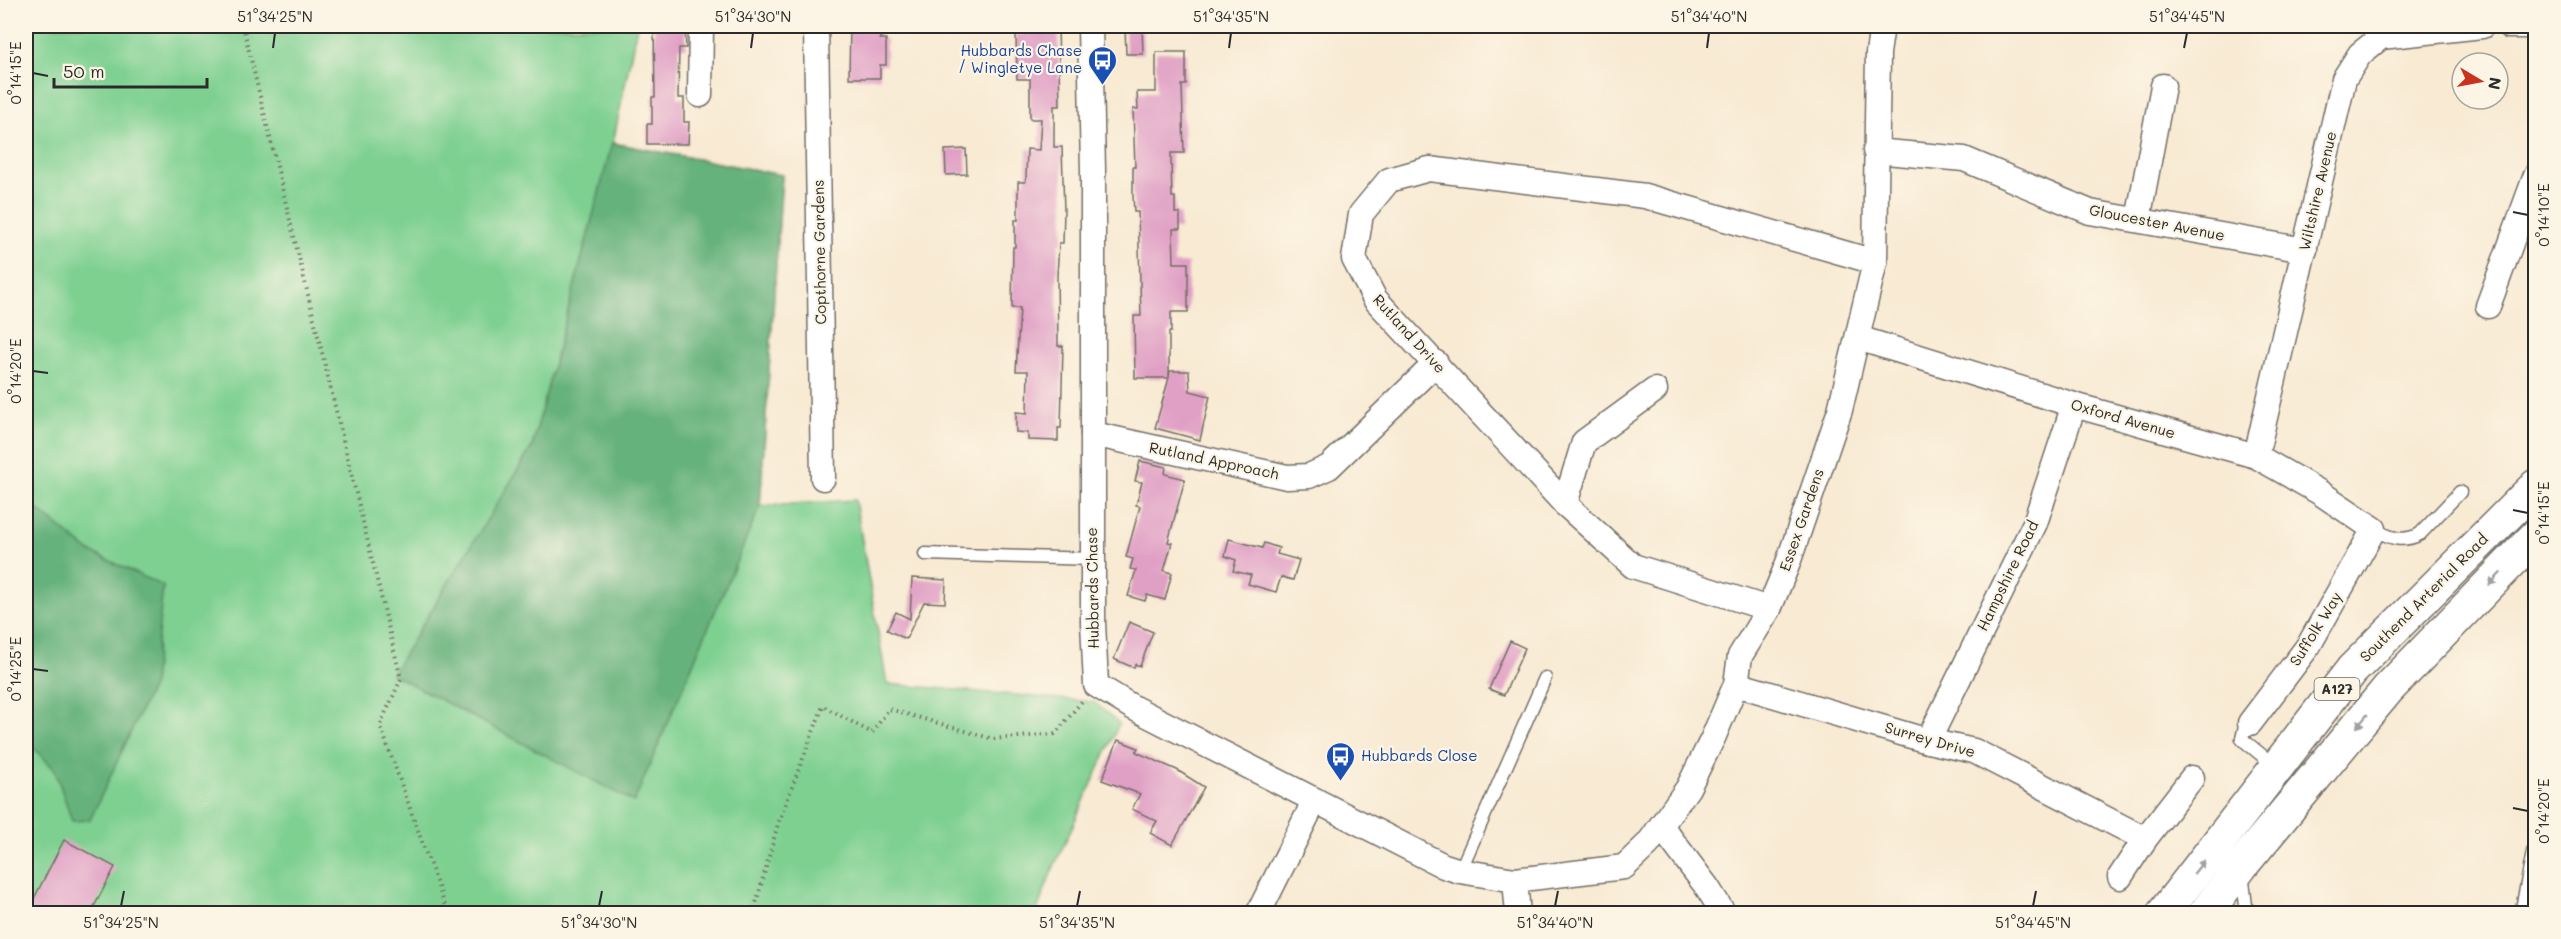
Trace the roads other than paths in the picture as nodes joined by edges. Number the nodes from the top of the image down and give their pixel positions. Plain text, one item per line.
1 (701, 26) edge
2 (816, 26) edge
3 (1090, 26) edge
4 (1882, 26) edge
5 (2482, 26) edge
6 (2509, 26) edge
7 (2535, 26) edge
8 (2163, 86) dead end
9 (700, 95) dead end
10 (1875, 151) junction
11 (2535, 175) edge
12 (2138, 220) junction
13 (2305, 250) junction
14 (1875, 262) junction
15 (2488, 306) dead end
16 (1858, 338) junction
17 (1436, 363) junction
18 (1655, 390) dead end
19 (2074, 405) junction
20 (1093, 434) junction
21 (2256, 456) junction
22 (823, 478) dead end
23 (2535, 486) edge
24 (2460, 492) dead end
25 (1565, 504) junction
26 (2374, 529) junction
27 (2535, 536) edge
28 (925, 554) dead end
29 (1093, 559) junction
30 (1769, 609) junction
31 (1545, 678) dead end
32 (1736, 684) junction
33 (2250, 723) joint
34 (1928, 741) junction
35 (2277, 767) junction
36 (2192, 778) dead end
37 (1315, 800) junction
38 (1661, 826) junction
39 (2145, 839) junction
40 (2535, 842) edge
41 (2241, 866) junction
42 (1460, 871) junction
43 (2120, 877) dead end
44 (1515, 880) junction
45 (1258, 914) edge
46 (1518, 914) edge
47 (1724, 914) edge
48 (2163, 914) edge
49 (2205, 914) edge
50 (2247, 914) edge
51 (2521, 914) edge

1 - 9 street
2 - 22 street, Copthorne Gardens
3 - 20 street, Hubbards Chase
4 - 10 street, Essex Gardens
5 - 13 street, Wiltshire Avenue
6 - 7 street
8 - 12 street
10 - 12 street, Gloucester Avenue
10 - 14 street, Essex Gardens
11 - 15 street
12 - 13 street, Gloucester Avenue
13 - 21 street, Wiltshire Avenue
14 - 16 street, Essex Gardens
14 - 17 street, Rutland Drive
16 - 19 street, Oxford Avenue
16 - 30 street, Essex Gardens
17 - 20 street, Rutland Approach
17 - 25 street, Rutland Drive
18 - 25 street
19 - 21 street, Oxford Avenue
19 - 34 street, Hampshire Road
20 - 29 street, Hubbards Chase
21 - 26 street, Oxford Avenue
23 - 35 highway, Southend Arterial Road / A127
24 - 26 lane
25 - 30 street, Rutland Drive
26 - 33 street, Suffolk Way
27 -> 41 highway, A127
28 - 29 lane
29 - 37 street, Hubbards Chase
30 - 32 street, Essex Gardens
31 - 42 lane
32 - 34 street, Surrey Drive
32 - 38 street, Essex Gardens
33 - 35 lane
34 - 39 street, Surrey Drive
48 -> 35 highway, Southend Arterial Road / A127
36 - 39 street
37 - 42 street
37 - 45 street
38 - 44 street, Essex Gardens
38 - 47 street
39 - 43 street
40 - 51 lane
41 - 49 highway, A127
41 - 50 lane
42 - 44 street
44 - 46 street

